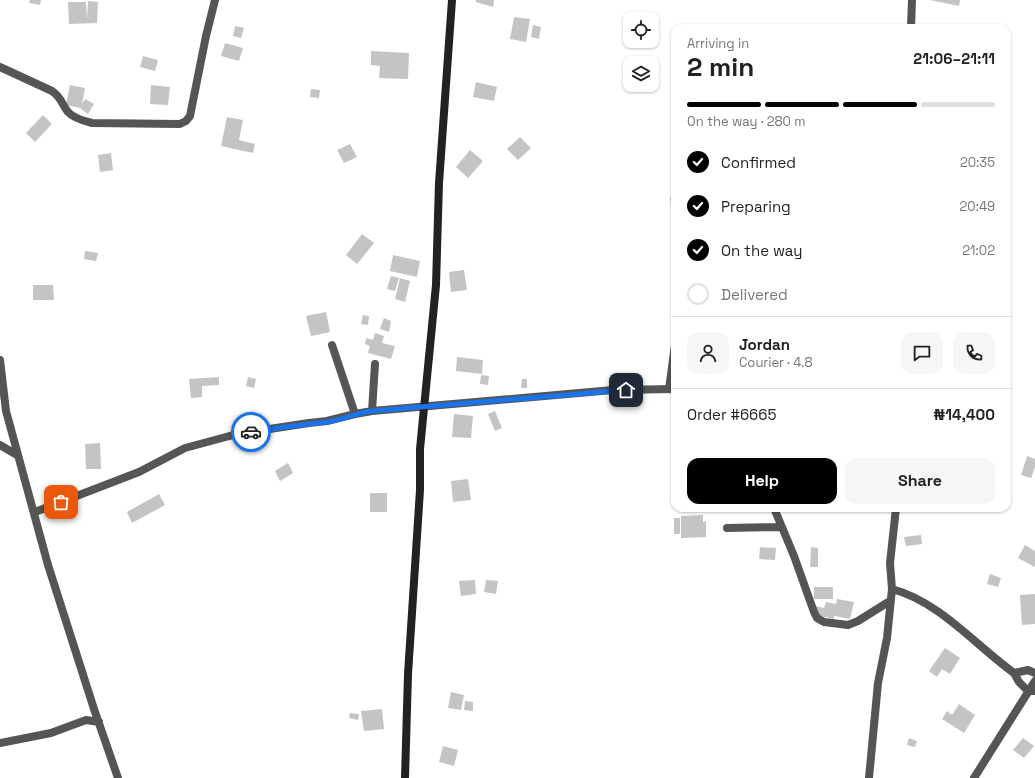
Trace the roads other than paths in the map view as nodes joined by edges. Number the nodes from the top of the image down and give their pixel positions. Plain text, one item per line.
1 (215, 0) edge
2 (452, 0) edge
3 (912, 0) edge
4 (911, 24) edge
5 (0, 67) edge
6 (332, 345) dead end
7 (0, 360) edge
8 (375, 364) dead end
9 (671, 389) edge
10 (425, 408) junction
11 (372, 411) junction
12 (355, 414) junction
13 (0, 445) edge
14 (18, 455) junction
15 (35, 512) junction
16 (775, 512) edge
17 (896, 512) edge
18 (781, 527) junction
19 (727, 528) dead end
20 (892, 589) junction
21 (890, 601) junction
22 (1014, 673) junction
23 (1035, 673) edge
24 (1035, 681) edge
25 (1032, 691) edge
26 (94, 709) junction
27 (86, 720) junction
28 (99, 722) junction
29 (0, 743) edge
30 (118, 778) edge
31 (405, 778) edge
32 (869, 778) edge
33 (974, 778) edge

1 - 5 street
2 - 10 street
3 - 4 street
6 - 12 street
7 - 14 street
8 - 11 street
9 - 10 street
10 - 11 street
10 - 31 street
11 - 12 street
12 - 15 street
13 - 14 street
14 - 15 street
15 - 26 street
16 - 18 street
17 - 20 street
18 - 19 street
18 - 21 street
20 - 21 street
20 - 22 street
21 - 32 street
22 - 23 street
22 - 25 street
24 - 25 street
25 - 33 street
26 - 27 street
26 - 28 street
27 - 28 street
27 - 29 street
28 - 30 street

